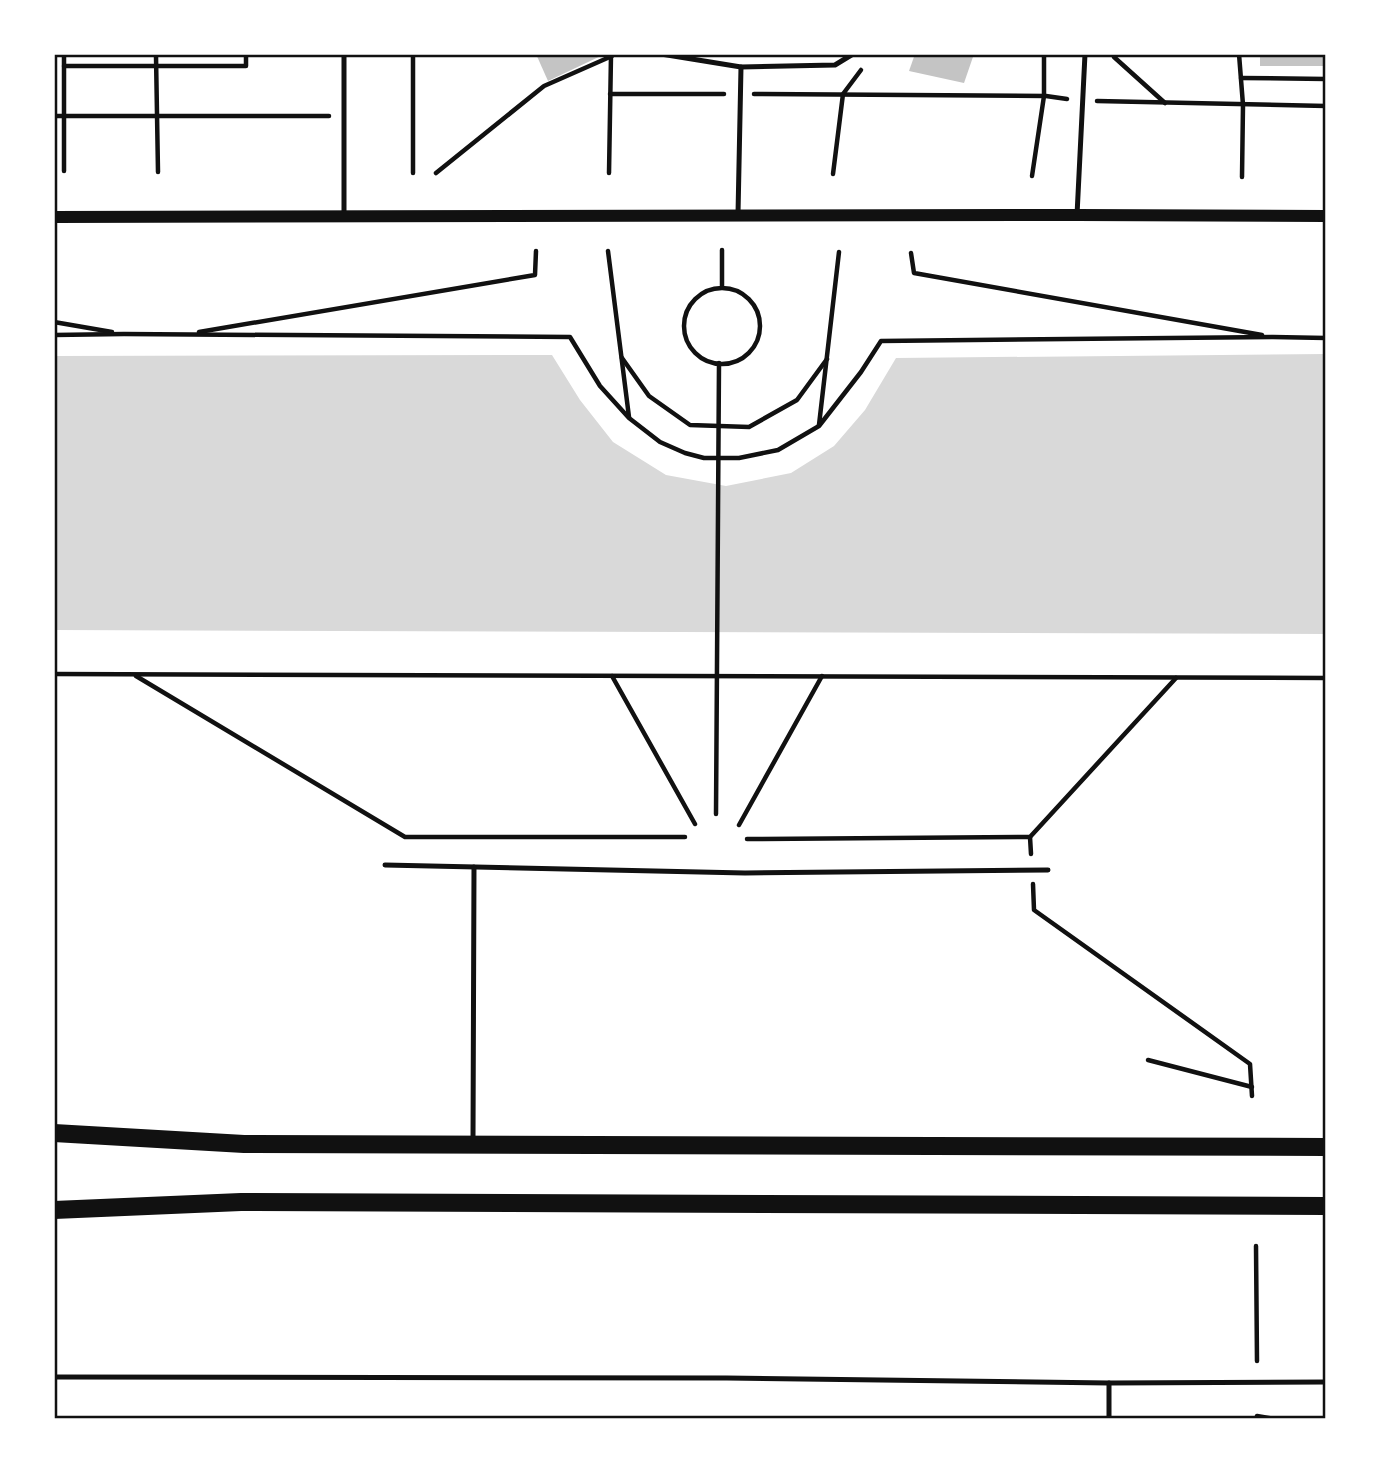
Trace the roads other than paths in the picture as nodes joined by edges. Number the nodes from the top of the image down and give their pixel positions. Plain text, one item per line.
1 (344, 54) edge
2 (661, 54) edge
3 (853, 54) edge
4 (1085, 54) edge
5 (741, 67) junction
6 (1077, 215) junction
7 (738, 216) junction
8 (1326, 216) edge
9 (54, 217) edge
10 (344, 217) junction
11 (385, 865) dead end
12 (474, 867) junction
13 (1048, 870) dead end
14 (54, 1133) edge
15 (473, 1144) junction
16 (1326, 1147) edge
17 (1326, 1206) edge
18 (54, 1210) edge
19 (54, 1377) edge
20 (1326, 1382) edge
21 (1109, 1383) junction
22 (1110, 1419) edge

1 - 10 lane
2 - 5 lane
3 - 5 lane
4 - 6 lane
5 - 7 lane
6 - 7 street
6 - 8 street
7 - 10 street
9 - 10 street
11 - 12 lane
12 - 13 lane
12 - 15 lane
14 - 15 main road
15 - 16 main road
17 - 18 main road
19 - 21 lane
20 - 21 lane
21 - 22 lane

